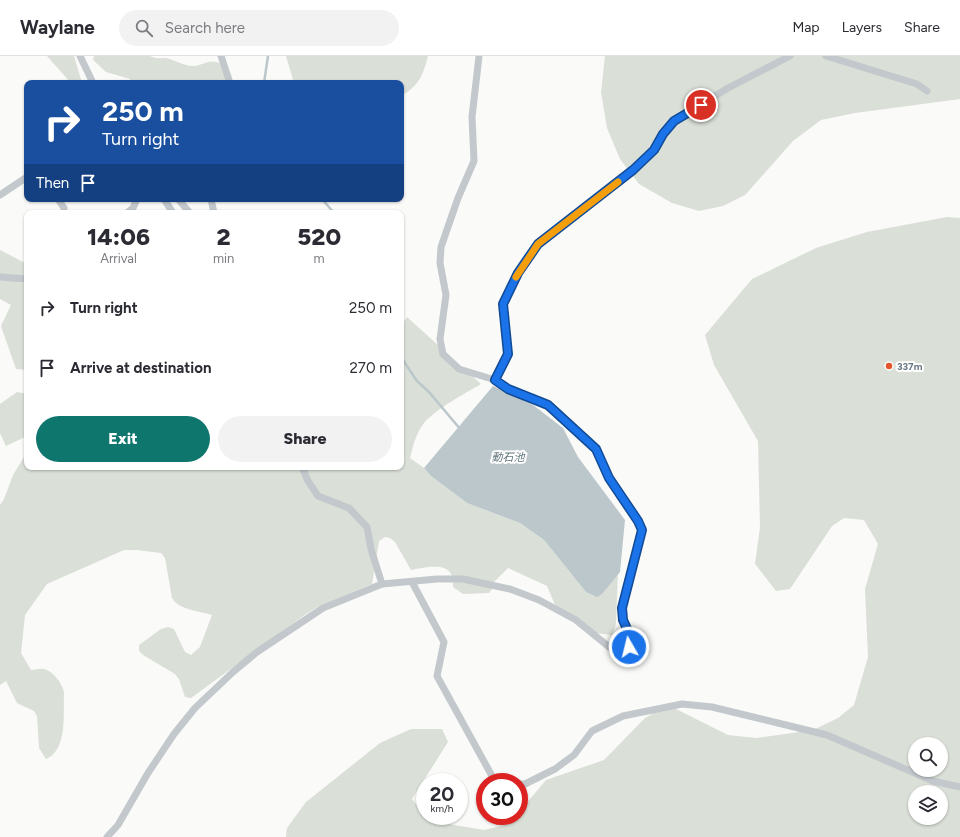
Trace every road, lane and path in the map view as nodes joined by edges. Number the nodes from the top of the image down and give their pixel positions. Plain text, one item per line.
1 (80, 56) edge
2 (221, 56) edge
3 (479, 56) edge
4 (790, 56) edge
5 (826, 56) edge
6 (92, 80) edge
7 (229, 80) edge
8 (927, 91) dead end
9 (24, 179) edge
10 (0, 195) edge
11 (60, 202) edge
12 (136, 202) edge
13 (181, 202) edge
14 (64, 208) dead end
15 (130, 210) edge
16 (187, 210) edge
17 (0, 277) edge
18 (24, 279) edge
19 (495, 380) junction
20 (303, 470) edge
21 (412, 582) junction
22 (382, 584) junction
23 (490, 773) edge
24 (528, 782) edge
25 (960, 787) edge
26 (107, 837) edge

1 - 6 street
2 - 7 street
3 - 19 street
4 - 19 street
5 - 8 street
9 - 10 street
11 - 14 street
12 - 15 street
13 - 16 street
17 - 18 street
19 - 21 street
20 - 22 street
21 - 22 street
21 - 23 street
22 - 26 street
24 - 25 street

